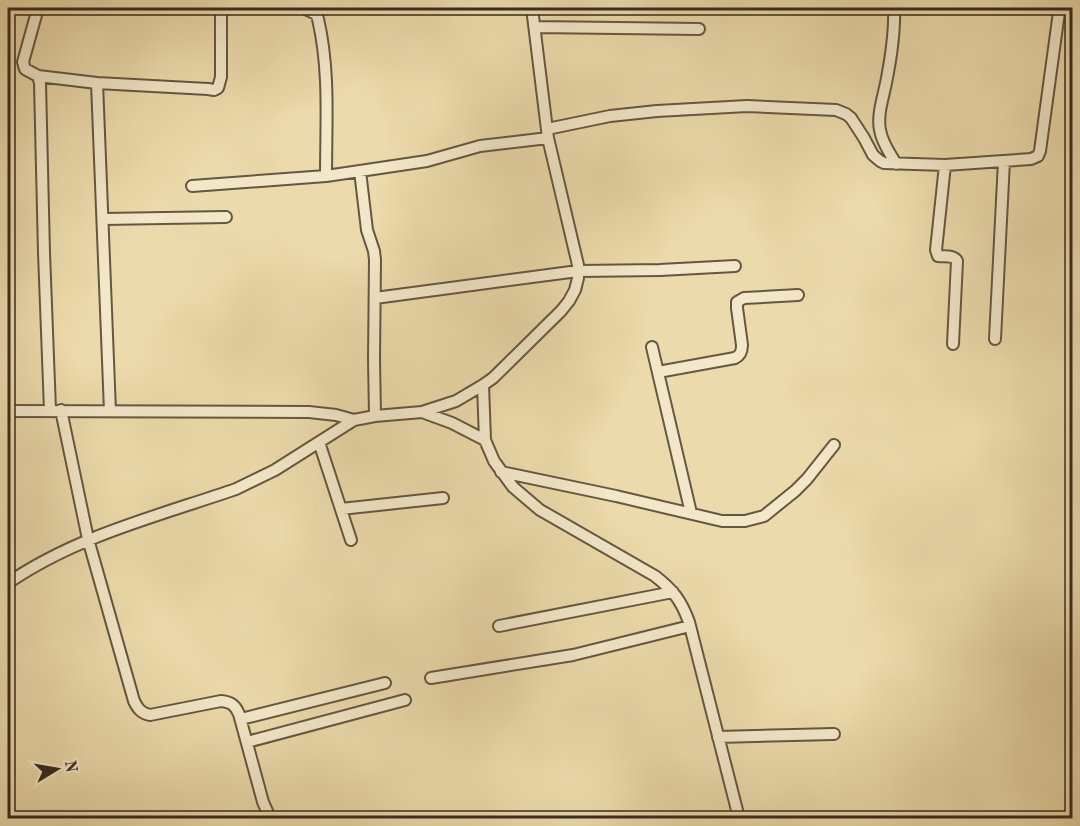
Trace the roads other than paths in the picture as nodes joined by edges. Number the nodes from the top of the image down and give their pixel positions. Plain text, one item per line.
1 (38, 8) edge
2 (221, 8) edge
3 (303, 8) edge
4 (532, 8) edge
5 (894, 8) edge
6 (1059, 12) dead end
7 (535, 27) junction
8 (699, 29) dead end
9 (38, 76) junction
10 (97, 82) junction
11 (547, 133) junction
12 (1004, 161) junction
13 (896, 164) junction
14 (945, 165) junction
15 (360, 171) junction
16 (326, 176) junction
17 (192, 186) dead end
18 (226, 217) dead end
19 (103, 219) junction
20 (735, 266) dead end
21 (578, 271) junction
22 (798, 295) dead end
23 (375, 298) junction
24 (995, 339) dead end
25 (953, 344) dead end
26 (652, 346) dead end
27 (658, 372) junction
28 (483, 385) junction
29 (55, 410) junction
30 (8, 411) edge
31 (110, 411) junction
32 (422, 412) junction
33 (375, 416) junction
34 (354, 420) junction
35 (485, 440) junction
36 (319, 442) junction
37 (834, 445) dead end
38 (501, 472) junction
39 (443, 498) dead end
40 (341, 509) junction
41 (690, 513) junction
42 (88, 539) junction
43 (351, 540) dead end
44 (8, 583) edge
45 (673, 592) junction
46 (499, 626) dead end
47 (690, 626) junction
48 (431, 678) dead end
49 (385, 683) dead end
50 (405, 700) dead end
51 (241, 719) junction
52 (834, 734) dead end
53 (718, 737) junction
54 (246, 741) junction
55 (1072, 809) edge
56 (270, 819) edge
57 (739, 819) edge
58 (1070, 819) edge

1 - 9 street
2 - 10 street
3 - 16 street
4 - 7 street
5 - 13 street
6 - 12 street
7 - 8 street
7 - 11 street
9 - 10 street
9 - 29 street
10 - 19 street
11 - 13 street
11 - 15 street
11 - 21 street
12 - 14 street
12 - 24 street
13 - 14 street
14 - 25 street
15 - 16 street
15 - 23 street
16 - 17 street
18 - 19 street
19 - 31 street
20 - 21 street
21 - 23 street
21 - 28 street
22 - 27 street
23 - 33 street
26 - 27 street
27 - 41 street
28 - 32 street
28 - 35 street
29 - 30 street
29 - 31 street
29 - 42 street
31 - 34 street
32 - 33 street
32 - 35 street
33 - 34 street
34 - 36 street
35 - 38 street
36 - 40 street
36 - 42 street
37 - 41 street
38 - 41 street
38 - 45 street
39 - 40 street
40 - 43 street
42 - 44 street
42 - 51 street
45 - 46 street
45 - 47 street
47 - 48 street
47 - 53 street
49 - 51 street
50 - 54 street
51 - 54 street
52 - 53 street
53 - 57 street
54 - 56 street
55 - 58 street

